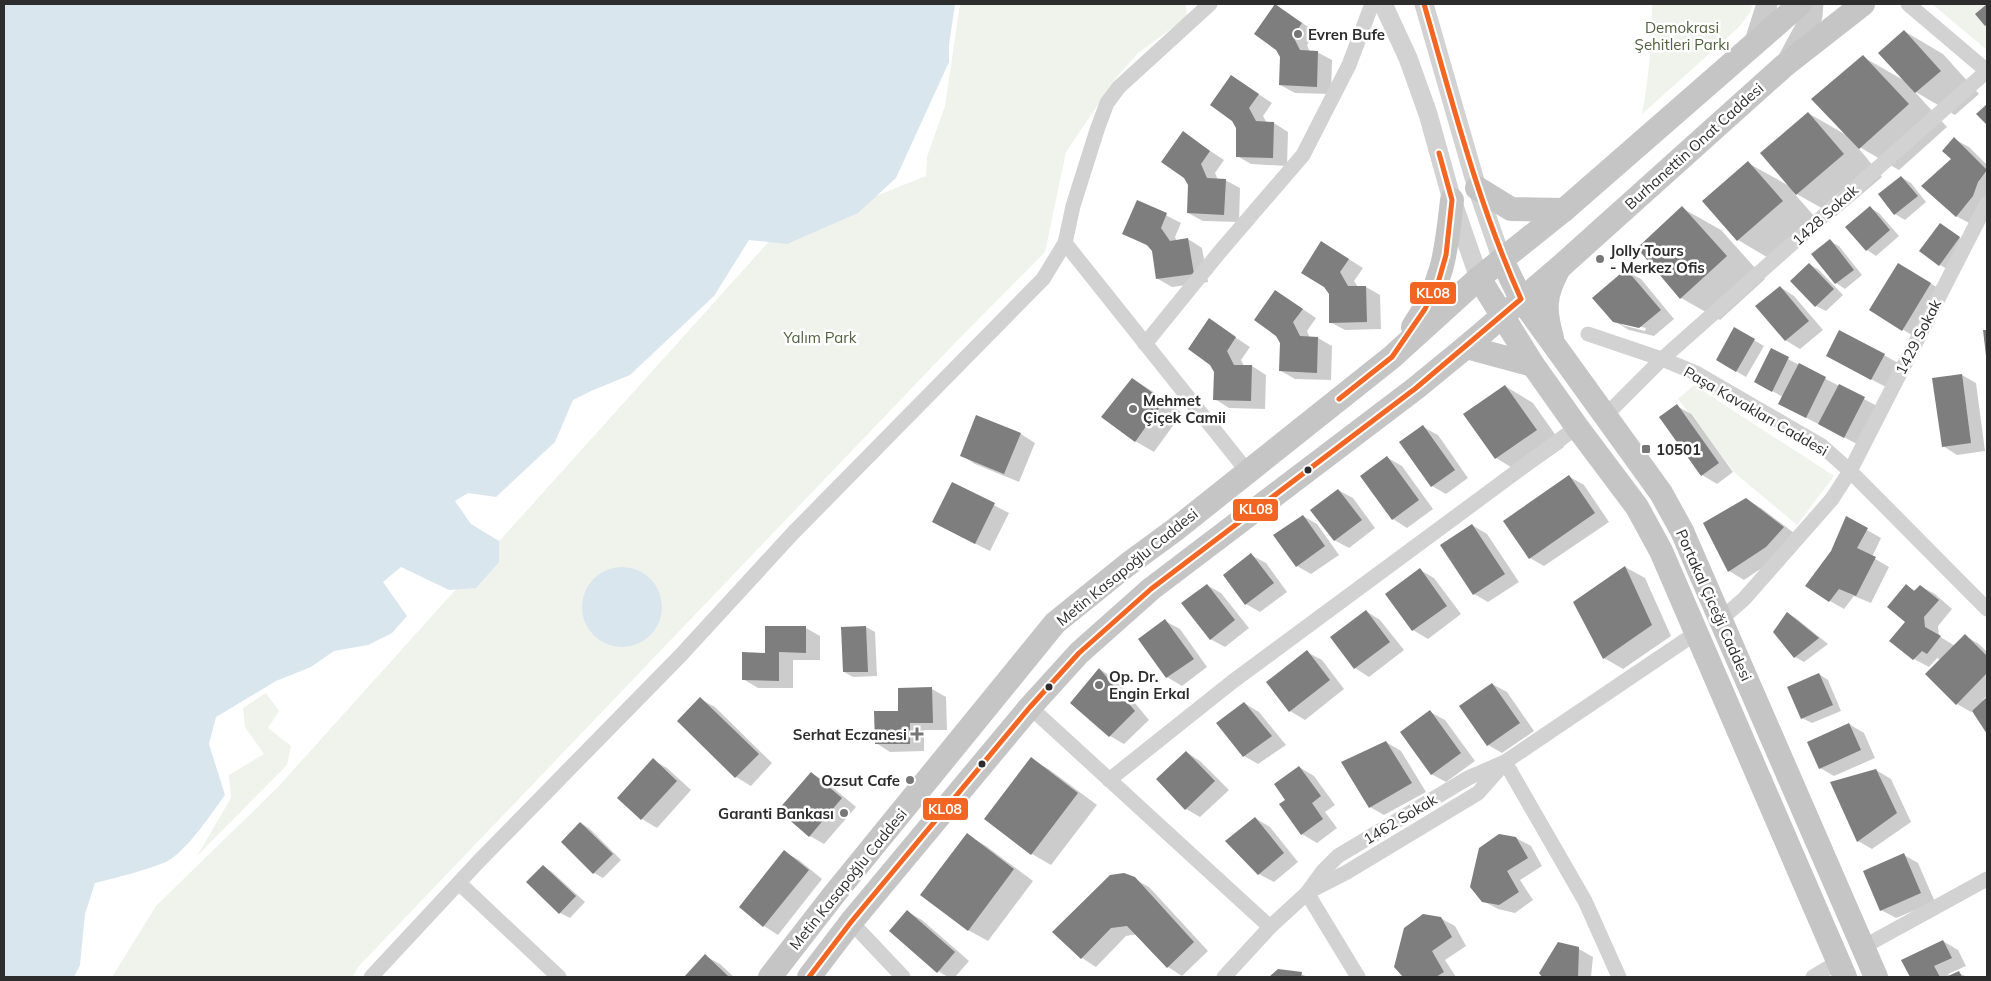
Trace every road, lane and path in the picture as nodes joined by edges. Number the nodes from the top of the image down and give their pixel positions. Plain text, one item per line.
1 (1210, 4) edge
2 (1372, 4) edge
3 (1383, 4) edge
4 (1424, 4) edge
5 (1767, 4) edge
6 (1800, 4) edge
7 (1813, 4) edge
8 (1863, 4) edge
9 (1908, 4) edge
10 (1754, 45) junction
11 (1785, 65) junction
12 (1987, 71) edge
13 (1477, 188) junction
14 (1452, 200) junction
15 (1987, 203) edge
16 (1564, 210) junction
17 (1065, 243) junction
18 (1502, 260) junction
19 (1560, 267) junction
20 (1479, 278) junction
21 (1525, 296) junction
22 (1501, 315) junction
23 (1588, 334) dead end
24 (1145, 344) junction
25 (1554, 345) junction
26 (1466, 347) junction
27 (1392, 357) junction
28 (1662, 359) junction
29 (1533, 365) junction
30 (1606, 415) junction
31 (1577, 428) junction
32 (1247, 471) junction
33 (1850, 471) junction
34 (1987, 609) edge
35 (1720, 619) junction
36 (1696, 633) junction
37 (1030, 708) junction
38 (1505, 762) junction
39 (1109, 780) junction
40 (1987, 879) edge
41 (459, 883) junction
42 (1306, 893) junction
43 (851, 922) junction
44 (1270, 927) junction
45 (1863, 947) junction
46 (1841, 970) edge
47 (371, 977) edge
48 (559, 977) edge
49 (770, 977) edge
50 (809, 977) edge
51 (903, 977) edge
52 (1224, 977) edge
53 (1358, 977) edge
54 (1619, 977) edge
55 (1813, 977) edge
56 (1876, 977) edge

1 - 17 street
2 - 24 street
3 - 14 street
4 - 13 street
5 - 10 main road
6 - 10 main road
7 - 11 main road
8 - 11 main road, Burhanettin Onat Caddesi
9 - 12 street
10 - 16 main road
11 - 19 main road, Burhanettin Onat Caddesi
12 - 28 street, 1428 Sokak
13 - 16 main road
13 - 18 street
14 - 20 street
14 - 27 main road
15 - 33 street, 1429 Sokak
16 - 18 main road
17 - 24 street
17 - 41 street
18 - 20 main road, Metin Kasapoğlu Caddesi
18 - 21 main road, Portakal Çiceği Caddesi
19 - 21 main road, Burhanettin Onat Caddesi
19 - 25 main road
20 - 22 main road, Portakal Çiceği Caddesi
20 - 27 main road, Metin Kasapoğlu Caddesi
21 - 22 main road, Metin Kasapoğlu Caddesi
21 - 25 main road, Portakal Çiceği Caddesi
22 - 26 main road, Metin Kasapoğlu Caddesi
22 - 29 main road, Portakal Çiceği Caddesi
23 - 28 street, Paşa Kavakları Caddesi
24 - 32 street
25 - 30 main road, Portakal Çiceği Caddesi
26 - 29 main road
26 - 37 main road, Metin Kasapoğlu Caddesi
27 - 32 main road, Metin Kasapoğlu Caddesi
28 - 30 street, 1428 Sokak
28 - 33 street, Paşa Kavakları Caddesi
29 - 31 main road, Portakal Çiceği Caddesi
30 - 35 main road, Portakal Çiceği Caddesi
31 - 36 main road, Portakal Çiceği Caddesi
31 - 39 street
32 - 49 main road, Metin Kasapoğlu Caddesi
33 - 34 street, Paşa Kavakları Caddesi
33 - 35 street, 1429 Sokak
35 - 45 main road, Portakal Çiceği Caddesi
36 - 38 street, 1462 Sokak
36 - 46 main road, Portakal Çiceği Caddesi
37 - 39 street
37 - 43 main road, Metin Kasapoğlu Caddesi
38 - 42 street, 1462 Sokak
38 - 54 street
39 - 44 street
40 - 45 street
41 - 47 street
41 - 48 street
42 - 44 street, 1462 Sokak
42 - 53 street
43 - 50 main road, Metin Kasapoğlu Caddesi
43 - 51 street
44 - 52 street, 1462 Sokak
45 - 56 main road, Portakal Çiceği Caddesi
46 - 55 street

